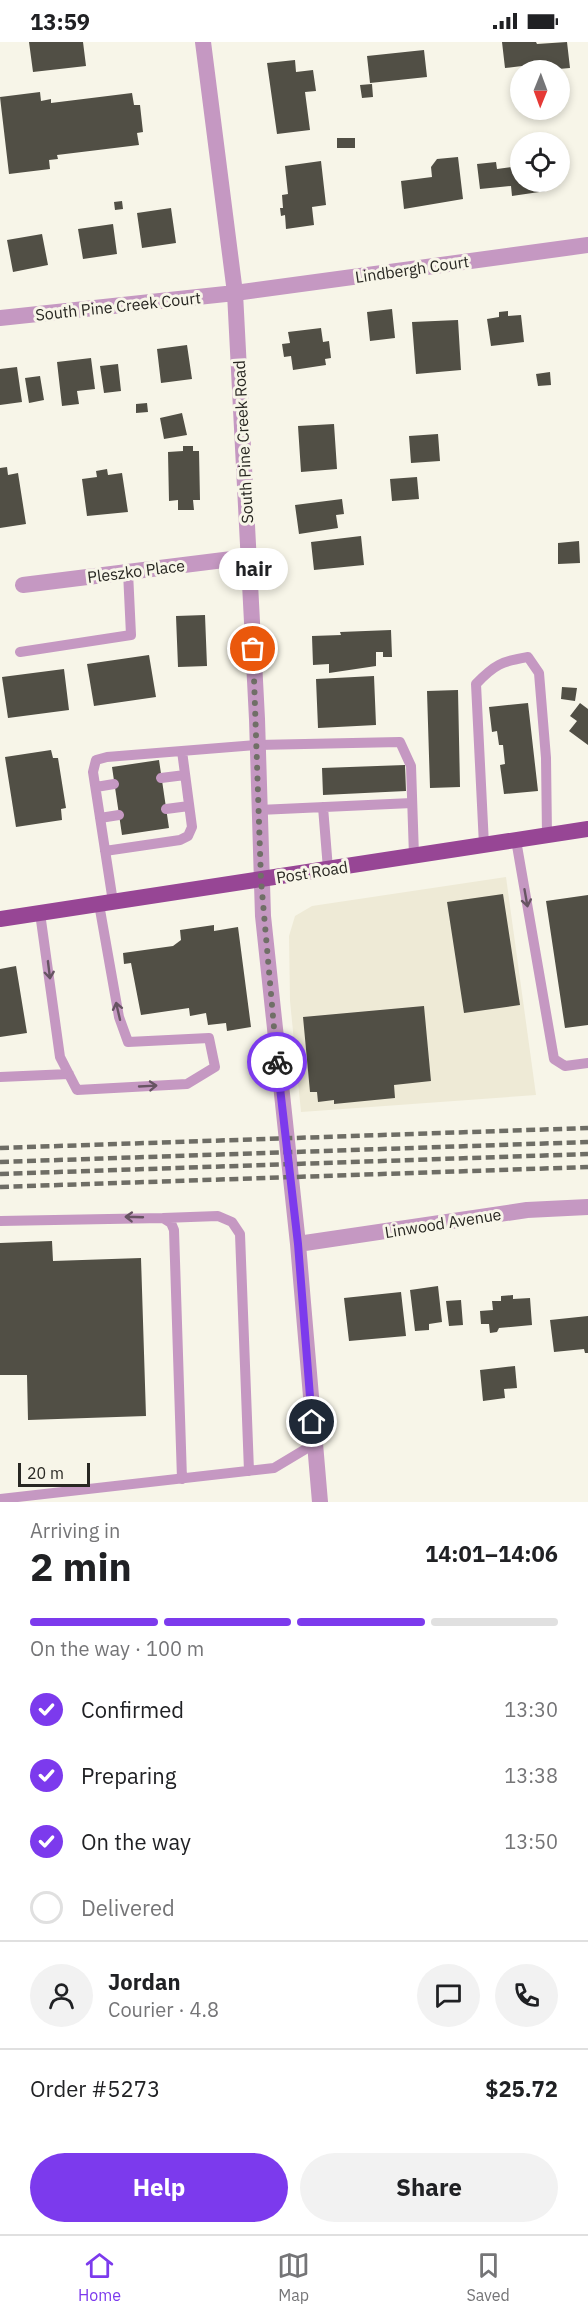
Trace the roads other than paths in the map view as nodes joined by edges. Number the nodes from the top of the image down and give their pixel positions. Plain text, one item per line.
1 (203, 42) edge
2 (588, 245) edge
3 (235, 293) junction
4 (0, 318) edge
5 (248, 556) junction
6 (128, 572) junction
7 (23, 585) dead end
8 (20, 652) dead end
9 (257, 745) junction
10 (182, 751) junction
11 (185, 775) junction
12 (161, 778) dead end
13 (114, 784) dead end
14 (96, 787) junction
15 (412, 803) junction
16 (189, 806) junction
17 (323, 807) junction
18 (166, 809) dead end
19 (259, 810) junction
20 (119, 815) dead end
21 (100, 818) junction
22 (588, 829) edge
23 (547, 835) junction
24 (516, 840) junction
25 (484, 845) junction
26 (105, 851) junction
27 (414, 856) junction
28 (328, 869) junction
29 (261, 880) junction
30 (106, 903) junction
31 (40, 913) junction
32 (0, 919) edge
33 (588, 1063) edge
34 (69, 1074) junction
35 (0, 1077) edge
36 (588, 1207) edge
37 (163, 1218) junction
38 (0, 1221) edge
39 (298, 1244) junction
40 (314, 1444) junction
41 (249, 1471) junction
42 (182, 1479) junction
43 (0, 1499) edge
44 (320, 1502) edge

1 - 3 street, South Pine Creek Road
2 - 3 street, Lindbergh Court
3 - 4 street, South Pine Creek Court
3 - 5 street, South Pine Creek Road
5 - 6 street, Pleszko Place
5 - 9 street, South Pine Creek Road
6 - 7 street, Pleszko Place
6 - 8 lane
9 - 10 lane
9 - 15 lane
9 - 19 street, South Pine Creek Road
10 - 11 lane
10 - 14 lane
11 - 12 lane
11 - 16 lane
13 - 14 lane
14 - 21 lane
15 - 17 lane
15 - 27 lane
16 - 18 lane
16 - 26 lane
17 - 19 lane
17 - 28 lane
19 - 29 street, South Pine Creek Road
20 - 21 lane
21 - 26 lane
22 - 23 main road, Post Road
23 - 24 main road, Post Road
23 - 25 lane
24 - 25 main road, Post Road
24 -> 33 lane
25 - 27 main road, Post Road
26 - 30 lane
27 - 28 main road, Post Road
28 - 29 main road, Post Road
29 - 30 main road, Post Road
29 - 39 street, South Pine Creek Road
30 - 31 main road, Post Road
34 -> 30 lane
31 - 32 main road, Post Road
31 -> 34 lane
34 - 35 lane
36 - 39 street, Linwood Avenue
37 -> 38 lane
37 - 41 lane
37 - 42 lane
39 - 40 street, South Pine Creek Road
40 - 41 lane
40 - 44 street, South Pine Creek Road
41 - 42 lane
42 - 43 lane

